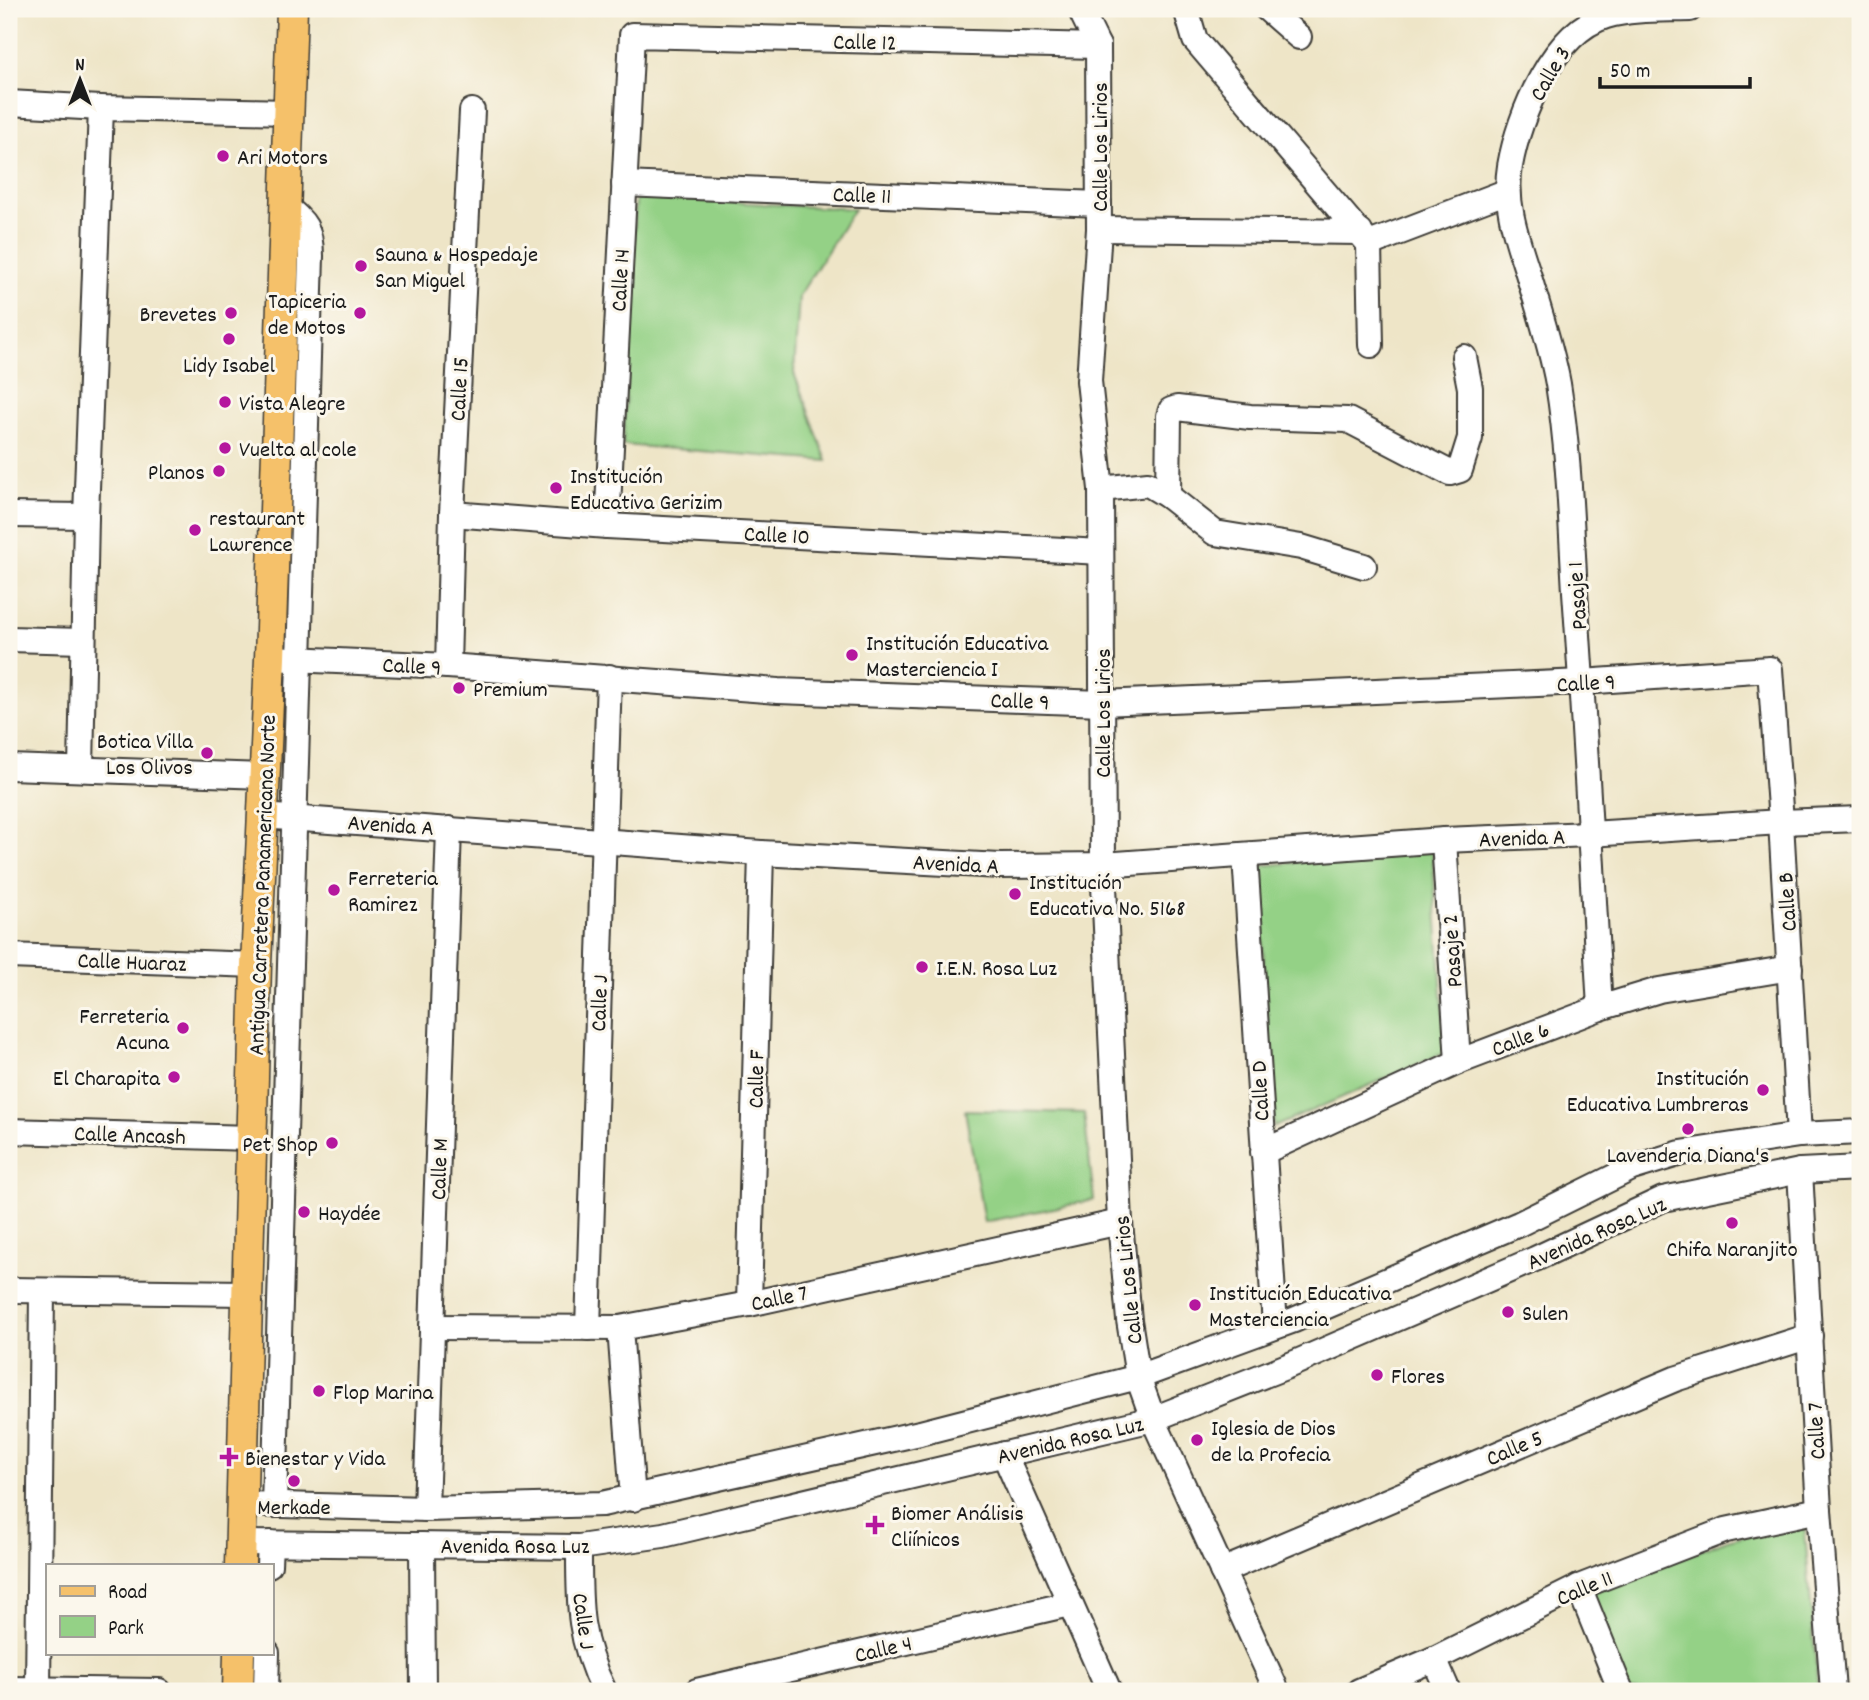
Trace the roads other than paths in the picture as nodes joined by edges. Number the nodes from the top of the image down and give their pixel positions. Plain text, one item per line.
1 (292, 9) edge
2 (1080, 9) edge
3 (1186, 9) edge
4 (1266, 9) edge
5 (1690, 9) edge
6 (1625, 10) edge
7 (632, 35) joint
8 (1299, 37) dead end
9 (1098, 46) junction
10 (9, 103) edge
11 (101, 108) junction
12 (472, 111) dead end
13 (288, 112) junction
14 (624, 184) junction
15 (1508, 191) junction
16 (1100, 216) junction
17 (1364, 238) junction
18 (1371, 345) dead end
19 (1464, 356) dead end
20 (1101, 489) junction
21 (1168, 496) junction
22 (9, 514) edge
23 (452, 514) junction
24 (86, 516) junction
25 (607, 526) junction
26 (1101, 551) junction
27 (1364, 566) dead end
28 (9, 639) edge
29 (83, 641) junction
30 (285, 659) junction
31 (448, 666) junction
32 (1770, 669) joint
33 (609, 677) junction
34 (1582, 682) junction
35 (1102, 703) junction
36 (9, 767) edge
37 (81, 769) junction
38 (265, 776) junction
39 (262, 816) junction
40 (294, 817) junction
41 (1860, 819) edge
42 (1781, 822) junction
43 (449, 829) junction
44 (1590, 835) junction
45 (1444, 840) junction
46 (604, 841) junction
47 (761, 853) junction
48 (1245, 856) junction
49 (1103, 865) junction
50 (9, 956) edge
51 (256, 965) junction
52 (1790, 968) junction
53 (1600, 1008) junction
54 (1458, 1062) junction
55 (9, 1131) edge
56 (1860, 1132) edge
57 (1799, 1135) junction
58 (251, 1138) junction
59 (1263, 1152) junction
60 (1860, 1168) edge
61 (1800, 1171) junction
62 (1120, 1222) junction
63 (9, 1290) edge
64 (43, 1290) junction
65 (246, 1293) junction
66 (749, 1304) junction
67 (1275, 1326) junction
68 (432, 1327) junction
69 (588, 1328) junction
70 (620, 1328) junction
71 (1810, 1336) junction
72 (1138, 1377) junction
73 (1153, 1419) junction
74 (1004, 1454) junction
75 (633, 1499) junction
76 (242, 1504) junction
77 (274, 1505) junction
78 (426, 1509) junction
79 (1819, 1510) junction
80 (422, 1545) junction
81 (579, 1547) junction
82 (240, 1554) edge
83 (269, 1554) edge
84 (1223, 1570) junction
85 (1579, 1587) junction
86 (1069, 1604) junction
87 (239, 1654) edge
88 (267, 1654) edge
89 (1434, 1658) junction
90 (9, 1689) edge
91 (38, 1689) junction
92 (714, 1689) edge
93 (159, 1691) edge
94 (239, 1691) edge
95 (266, 1691) edge
96 (422, 1691) edge
97 (604, 1691) edge
98 (1109, 1691) edge
99 (1277, 1691) edge
100 (1359, 1691) edge
101 (1448, 1691) edge
102 (1621, 1691) edge
103 (1833, 1691) edge

1 - 13 main road, Antigua Carretera Panamericana Norte
2 - 9 street, Calle Los Lirios
3 - 17 street
4 - 8 street
5 - 6 street, Calle 3
6 - 15 street, Calle 3
7 - 9 street, Calle 12
7 - 14 street, Calle 14
9 - 16 street, Calle Los Lirios
10 - 11 street
11 - 13 street
11 - 24 street
12 - 23 street, Calle 15
13 - 30 main road, Antigua Carretera Panamericana Norte
14 - 16 street, Calle 11
14 - 25 street, Calle 14
15 - 17 street
15 - 34 street, Pasaje 1
16 - 17 street, Calle 11
16 - 20 street, Calle Los Lirios
17 - 18 street
19 - 21 street
20 - 21 street
20 - 26 street, Calle Los Lirios
21 - 27 street
22 - 24 street
23 - 25 street, Calle 10
23 - 31 street, Calle 15
24 - 29 street
25 - 26 street, Calle 10
26 - 35 street, Calle Los Lirios
28 - 29 street
29 - 37 street
30 - 31 street, Calle 9
30 - 38 main road, Antigua Carretera Panamericana Norte
30 - 40 street, Antigua Carretera Panamericana Norte
31 - 33 street, Calle 9
32 - 34 street, Calle 9
32 - 42 street, Calle B
33 - 35 street, Calle 9
33 - 46 street, Calle J
34 - 35 street, Calle 9
34 - 44 street, Pasaje 1
35 - 49 street, Calle Los Lirios
36 - 37 street
37 - 38 street
38 - 39 main road, Antigua Carretera Panamericana Norte
39 - 40 street, Avenida A
39 - 51 main road, Antigua Carretera Panamericana Norte
40 - 43 street, Avenida A
40 - 77 street, Antigua Carretera Panamericana Norte
41 - 42 street, Avenida A
42 - 44 street, Avenida A
42 - 52 street, Calle B
43 - 46 street, Avenida A
43 - 68 street, Calle M
44 - 45 street, Avenida A
44 - 53 street, Pasaje 1
45 - 48 street, Avenida A
45 - 54 street, Pasaje 2
46 - 47 street, Avenida A
46 - 69 street, Calle J
47 - 49 street, Avenida A
47 - 66 street, Calle F
48 - 49 street, Avenida A
48 - 59 street, Calle D
49 - 62 street, Calle Los Lirios
50 - 51 street, Calle Huaraz
51 - 58 main road, Antigua Carretera Panamericana Norte
52 - 53 street, Calle 6
52 - 57 street, Calle B
53 - 54 street, Calle 6
54 - 59 street, Calle 6
55 - 58 street, Calle Ancash
56 - 57 street, Avenida Rosa Luz
57 - 67 street, Avenida Rosa Luz
58 - 65 main road, Antigua Carretera Panamericana Norte
59 - 67 street, Calle D
60 - 61 street, Avenida Rosa Luz
61 - 71 street, Calle 7
61 - 73 street, Avenida Rosa Luz
62 - 66 street, Calle 7
62 - 72 street, Calle Los Lirios
63 - 64 street
64 - 65 street
64 - 91 street
65 - 76 main road, Antigua Carretera Panamericana Norte
66 - 70 street, Calle 7
67 - 72 street, Avenida Rosa Luz
68 - 69 street, Calle 7
68 - 78 street, Calle M
69 - 70 street, Calle 7
70 - 75 street
71 - 79 street, Calle 7
71 - 84 street, Calle 5
72 - 73 street, Calle Los Lirios
72 - 75 street, Avenida Rosa Luz
73 - 74 street, Avenida Rosa Luz
73 - 84 street
74 - 81 street, Avenida Rosa Luz
74 - 86 street
75 - 78 street, Avenida Rosa Luz
76 - 77 street, Avenida Rosa Luz
76 - 82 main road, Antigua Carretera Panamericana Norte
77 - 78 street, Avenida Rosa Luz
79 - 85 street, Calle 11
79 - 103 street, Calle 7
80 - 81 street, Avenida Rosa Luz
80 - 83 street, Avenida Rosa Luz
80 - 96 street
81 - 97 street, Calle J
82 - 83 street, Avenida Rosa Luz
84 - 99 street
85 - 89 street, Calle 11
85 - 102 street
86 - 92 street, Calle 4
86 - 98 street
87 - 94 main road
88 - 95 street
89 - 100 street, Calle 11
89 - 101 street
90 - 91 street
91 - 93 street

